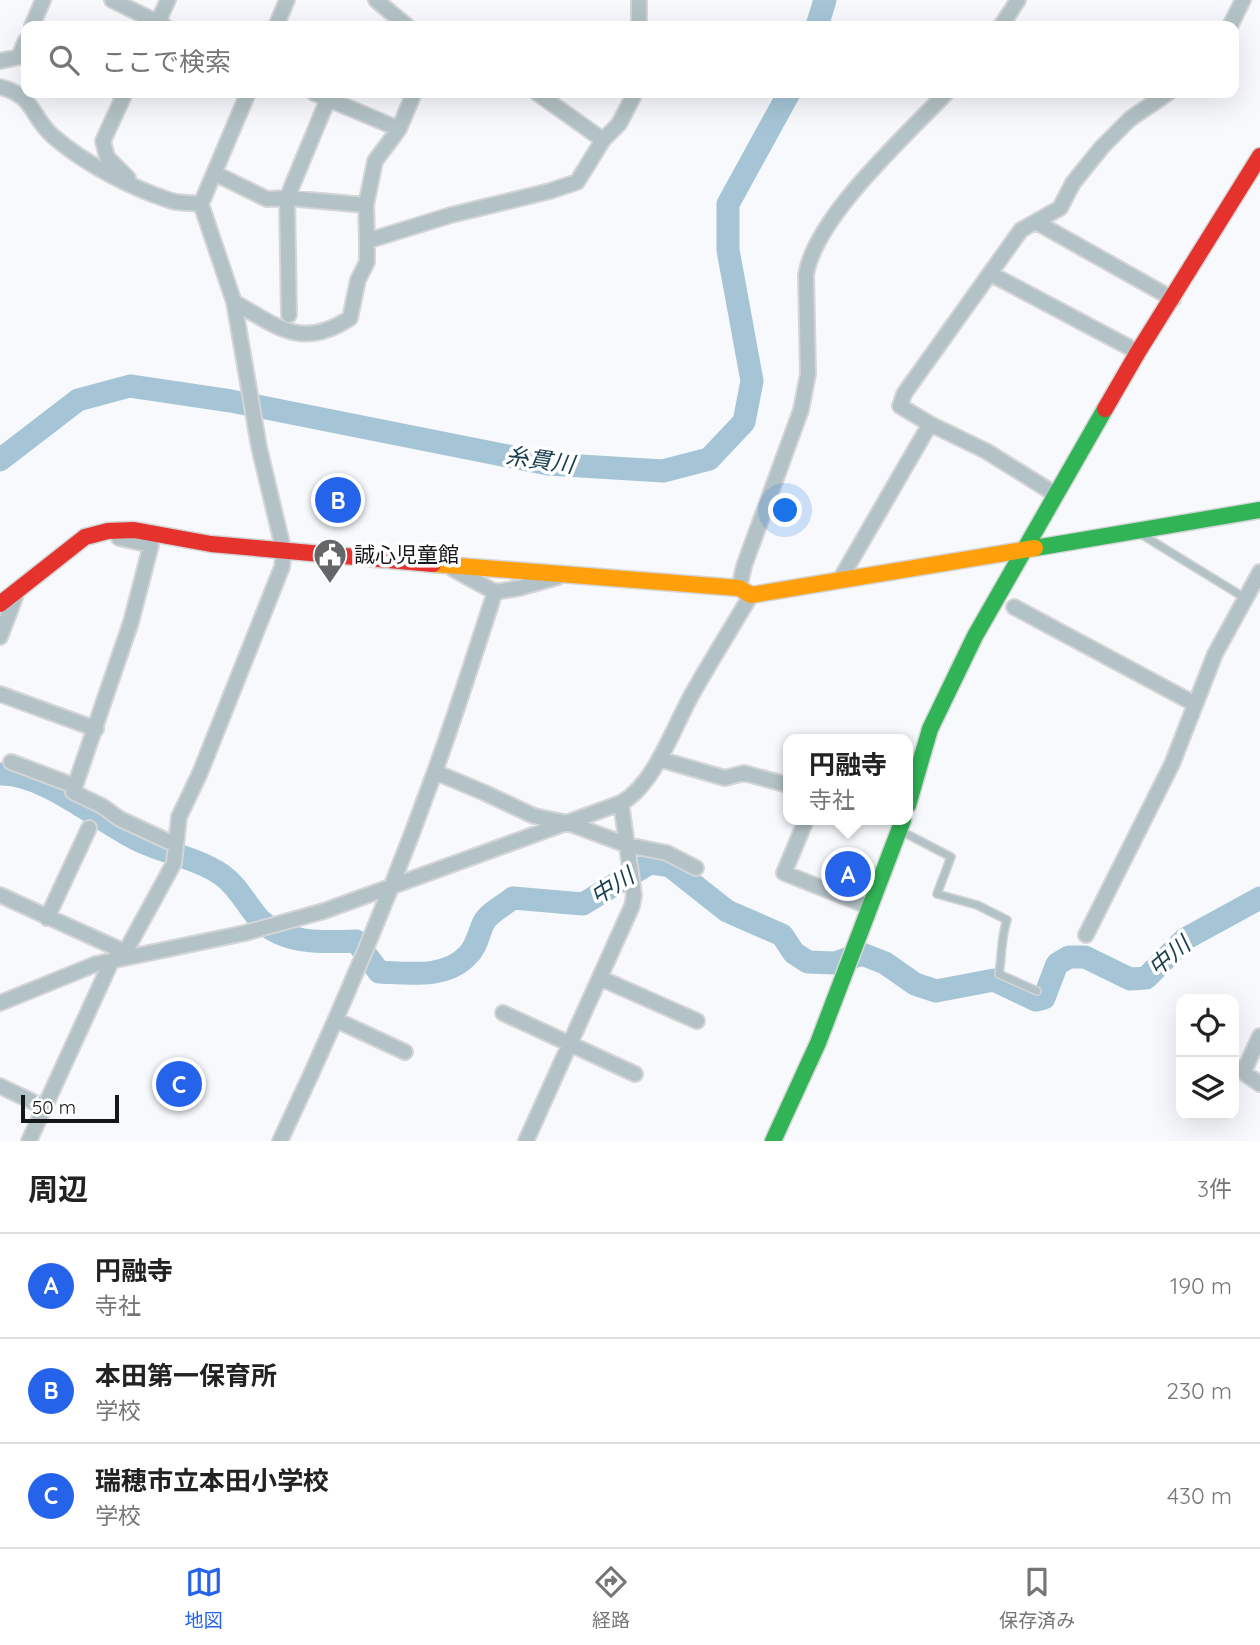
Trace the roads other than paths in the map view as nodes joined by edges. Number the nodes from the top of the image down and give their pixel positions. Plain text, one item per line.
1 (43, 0) edge
2 (112, 0) edge
3 (167, 0) edge
4 (287, 0) edge
5 (376, 0) edge
6 (639, 0) edge
7 (1018, 0) edge
8 (1243, 0) edge
9 (34, 21) edge
10 (151, 21) edge
11 (160, 21) edge
12 (278, 21) edge
13 (401, 21) edge
14 (639, 21) edge
15 (1004, 21) edge
16 (1232, 21) edge
17 (21, 52) edge
18 (0, 61) edge
19 (0, 88) edge
20 (21, 95) edge
21 (25, 98) edge
22 (123, 98) edge
23 (246, 98) edge
24 (320, 98) edge
25 (326, 98) edge
26 (412, 98) edge
27 (544, 98) edge
28 (632, 98) edge
29 (941, 98) edge
30 (1161, 98) edge
31 (399, 129) junction
32 (603, 140) junction
33 (1260, 156) edge
34 (214, 173) junction
35 (139, 188) junction
36 (287, 198) junction
37 (201, 204) junction
38 (366, 205) junction
39 (1036, 222) junction
40 (368, 241) junction
41 (991, 274) junction
42 (1173, 299) junction
43 (234, 302) junction
44 (289, 316) dead end
45 (1138, 352) junction
46 (930, 425) junction
47 (1055, 494) junction
48 (1260, 510) edge
49 (120, 530) junction
50 (1135, 530) junction
51 (1023, 550) junction
52 (284, 552) junction
53 (445, 565) junction
54 (1260, 572) edge
55 (570, 573) junction
56 (841, 578) junction
57 (17, 590) junction
58 (745, 591) junction
59 (495, 592) junction
60 (1245, 598) junction
61 (0, 604) edge
62 (1014, 607) dead end
63 (0, 637) edge
64 (0, 694) edge
65 (1195, 704) junction
66 (96, 729) junction
67 (659, 759) junction
68 (11, 762) dead end
69 (435, 772) junction
70 (783, 783) edge
71 (75, 786) junction
72 (913, 788) edge
73 (621, 803) junction
74 (568, 823) junction
75 (804, 825) edge
76 (902, 825) edge
77 (89, 828) dead end
78 (176, 845) junction
79 (627, 845) junction
80 (696, 868) dead end
81 (391, 888) junction
82 (0, 895) edge
83 (870, 907) junction
84 (47, 918) junction
85 (1086, 935) dead end
86 (120, 957) junction
87 (600, 978) junction
88 (1037, 992) dead end
89 (0, 1003) edge
90 (503, 1013) dead end
91 (336, 1020) junction
92 (697, 1021) dead end
93 (1260, 1036) edge
94 (570, 1043) junction
95 (405, 1052) dead end
96 (1239, 1068) edge
97 (635, 1074) dead end
98 (1260, 1084) edge
99 (0, 1086) edge
100 (44, 1107) junction
101 (29, 1141) edge
102 (280, 1141) edge
103 (526, 1141) edge
104 (773, 1141) edge

1 - 9 street
2 - 10 street
3 - 11 street
4 - 12 street
5 - 13 street
6 - 14 street
7 - 15 street
8 - 16 street
17 - 18 street
19 - 20 street
21 - 35 street
22 - 35 street
23 - 34 street
24 - 36 street
25 - 31 street
26 - 31 street
27 - 32 street
28 - 32 street
29 - 58 street
30 - 39 street
31 - 38 street
32 - 40 street
33 - 42 street
34 - 36 street
34 - 37 street
35 - 37 street
36 - 38 street
36 - 44 street
37 - 43 street
38 - 40 street
39 - 41 street
39 - 42 street
40 - 43 street
41 - 45 street
41 - 46 street
42 - 45 street
43 - 52 street
45 - 47 street
46 - 47 street
46 - 56 street
47 - 51 street
48 - 50 street
49 - 52 street
49 - 57 street
49 - 66 street
50 - 51 street
50 - 60 lane
51 - 56 street
51 - 72 street
52 - 53 street
52 - 78 street
53 - 55 street
53 - 59 street
54 - 60 street
55 - 58 street
55 - 59 street
56 - 58 street
57 - 61 street
57 - 63 street
58 - 67 street
59 - 69 street
60 - 65 street
62 - 65 street
64 - 66 street
65 - 85 street
66 - 71 street
67 - 70 street
67 - 73 street
68 - 71 street
69 - 74 street
69 - 81 street
71 - 78 street
73 - 74 street
73 - 79 street
74 - 79 street
74 - 81 street
75 - 83 street
76 - 83 street
76 - 88 lane
77 - 84 street
78 - 86 street
79 - 80 street
79 - 87 street
81 - 86 street
81 - 91 street
82 - 84 street
83 - 104 street
84 - 86 street
86 - 89 street
86 - 100 street
87 - 92 street
87 - 94 street
90 - 94 street
91 - 95 street
91 - 102 street
93 - 96 street
94 - 97 street
94 - 103 street
96 - 98 street
99 - 100 street
100 - 101 street

